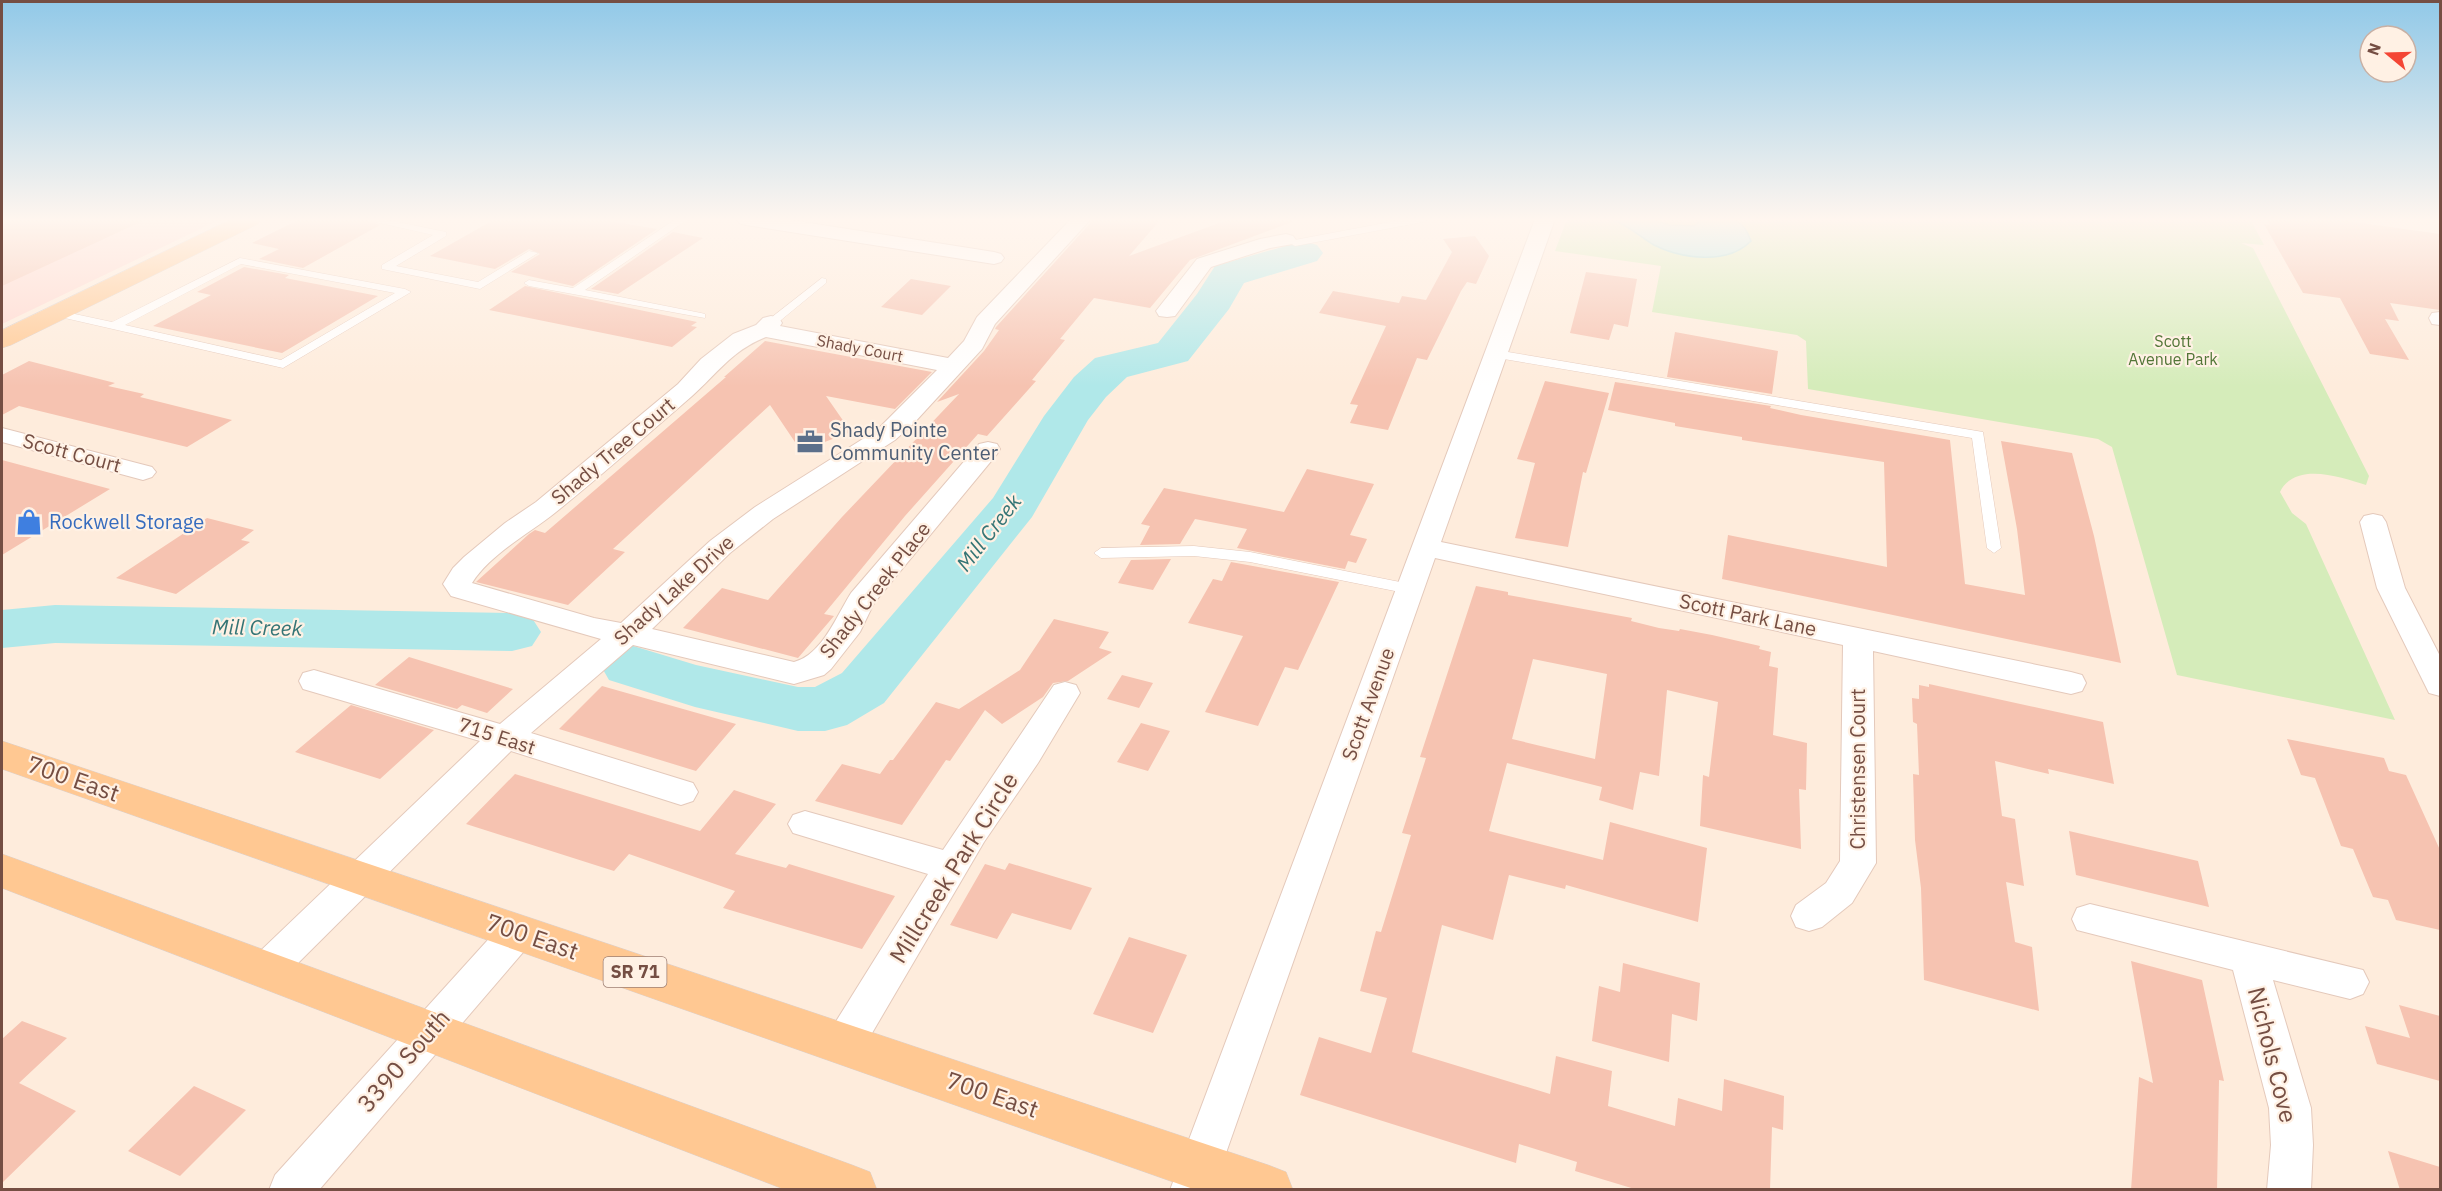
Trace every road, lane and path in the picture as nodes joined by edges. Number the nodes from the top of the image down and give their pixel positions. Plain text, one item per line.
1 (135, 275) edge
2 (214, 275) edge
3 (312, 275) edge
4 (425, 275) edge
5 (498, 275) edge
6 (601, 275) edge
7 (1030, 275) edge
8 (1195, 275) edge
9 (1525, 275) edge
10 (822, 281) dead end
11 (530, 283) dead end
12 (575, 292) junction
13 (1167, 311) dead end
14 (56, 313) junction
15 (701, 316) dead end
16 (114, 326) junction
17 (768, 327) junction
18 (2, 340) edge
19 (1496, 354) junction
20 (955, 366) junction
21 (2, 435) edge
22 (988, 449) dead end
23 (143, 472) dead end
24 (2373, 522) dead end
25 (1426, 547) junction
26 (1994, 548) dead end
27 (1101, 553) dead end
28 (458, 584) joint
29 (1410, 589) junction
30 (627, 634) junction
31 (1858, 638) junction
32 (314, 681) dead end
33 (2071, 683) dead end
34 (2440, 685) edge
35 (1065, 693) dead end
36 (504, 738) junction
37 (2, 755) edge
38 (681, 792) dead end
39 (805, 824) dead end
40 (951, 867) junction
41 (2, 871) edge
42 (360, 879) junction
43 (1809, 916) dead end
44 (2090, 919) dead end
45 (518, 932) junction
46 (2247, 957) junction
47 (266, 970) junction
48 (2350, 982) dead end
49 (430, 1031) junction
50 (844, 1044) junction
51 (1195, 1178) edge
52 (291, 1190) edge
53 (852, 1190) edge
54 (1268, 1190) edge
55 (2289, 1190) edge

1 - 14 main road
2 - 16 lane
3 - 16 lane
4 - 5 lane
6 - 12 lane
7 - 20 street, Shady Lake Drive
8 - 13 street
9 - 19 street, Scott Avenue
10 - 17 lane
11 - 12 lane
12 - 15 lane
14 - 16 lane
14 - 18 main road
17 - 20 street, Shady Court
17 - 28 street, Shady Tree Court
19 - 25 street, Scott Avenue
19 - 26 lane
20 - 30 street, Shady Lake Drive
21 - 23 street, Scott Court
22 - 30 street, Shady Creek Place
24 - 34 street
25 - 29 street, Scott Avenue
25 - 31 street, Scott Park Lane
27 - 29 lane
28 - 30 street, Shady Creek Place
29 - 51 street, Scott Avenue
30 - 36 street, Shady Lake Drive
31 - 33 street, Scott Park Lane
31 - 43 street, Christensen Court
32 - 36 street, 715 East
35 - 40 street, Millcreek Park Circle
36 - 38 street, 715 East
36 - 42 street, Shady Lake Drive
37 - 42 main road, 700 East / SR 71
39 - 40 street
40 - 50 street, Millcreek Park Circle
41 - 47 main road
42 - 45 main road, 700 East / SR 71
42 - 47 street, Shady Lake Drive
44 - 46 street, Nichols Cove
45 - 49 street, 3390 South
45 - 50 main road, 700 East / SR 71
46 - 48 street, Nichols Cove
46 - 55 street, Nichols Cove
47 - 49 main road
49 - 52 street, 3390 South
49 - 53 main road
50 - 51 main road, 700 East / SR 71
51 - 54 main road, 700 East / SR 71

